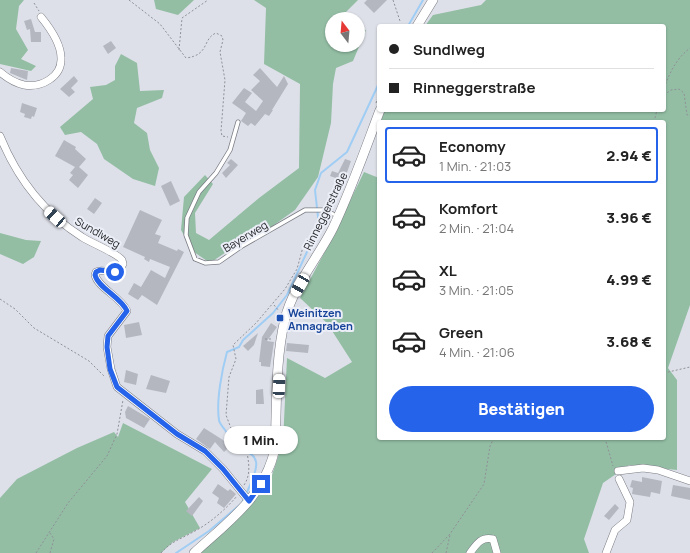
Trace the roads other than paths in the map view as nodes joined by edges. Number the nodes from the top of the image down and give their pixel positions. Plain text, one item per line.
1 (433, 0) edge
2 (41, 17) road end
3 (418, 24) edge
4 (0, 72) edge
5 (379, 112) edge
6 (237, 124) road end
7 (0, 136) edge
8 (333, 214) dead end
9 (616, 470) road end
10 (619, 479) dead end
11 (690, 481) edge
12 (249, 501) junction
13 (194, 553) edge
14 (470, 553) edge
15 (497, 553) edge
16 (606, 553) edge

1 - 3 main road
2 - 4 street
5 - 12 main road, Rinneggerstraße
6 - 8 lane, Bayerweg
7 - 12 street, Sundlweg
9 - 11 street
10 - 16 street
12 - 13 main road, Rinneggerstraße
14 - 15 street

